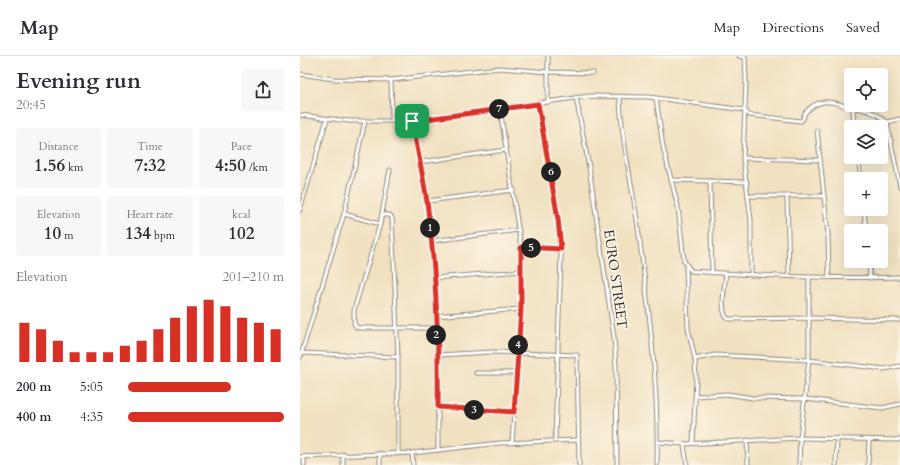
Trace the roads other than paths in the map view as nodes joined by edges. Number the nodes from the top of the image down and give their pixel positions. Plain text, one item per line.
1 (548, 56) edge
2 (739, 56) edge
3 (549, 72) junction
4 (594, 73) dead end
5 (300, 74) edge
6 (391, 80) junction
7 (620, 96) junction
8 (576, 97) junction
9 (656, 98) junction
10 (548, 102) junction
11 (538, 104) junction
12 (844, 106) edge
13 (500, 109) junction
14 (744, 110) junction
15 (871, 112) edge
16 (300, 114) edge
17 (327, 119) junction
18 (900, 119) edge
19 (883, 120) edge
20 (365, 121) junction
21 (392, 121) junction
22 (412, 121) junction
23 (888, 122) edge
24 (817, 130) dead end
25 (888, 131) edge
26 (506, 150) junction
27 (744, 158) junction
28 (820, 160) junction
29 (420, 162) junction
30 (390, 170) dead end
31 (671, 180) junction
32 (710, 181) junction
33 (748, 182) junction
34 (900, 186) edge
35 (514, 190) junction
36 (748, 196) junction
37 (787, 196) junction
38 (824, 196) junction
39 (427, 201) junction
40 (300, 210) edge
41 (344, 214) junction
42 (382, 215) junction
43 (380, 224) junction
44 (519, 230) junction
45 (431, 240) junction
46 (521, 247) junction
47 (561, 249) junction
48 (686, 266) junction
49 (869, 268) edge
50 (522, 271) junction
51 (712, 273) junction
52 (726, 274) junction
53 (751, 275) junction
54 (789, 276) junction
55 (809, 277) junction
56 (900, 277) edge
57 (434, 278) junction
58 (828, 278) junction
59 (870, 278) junction
60 (521, 309) junction
61 (436, 316) junction
62 (810, 318) junction
63 (900, 320) edge
64 (436, 328) junction
65 (396, 329) junction
66 (300, 339) edge
67 (304, 340) junction
68 (518, 352) junction
69 (301, 353) junction
70 (559, 353) junction
71 (438, 355) junction
72 (398, 357) junction
73 (300, 358) edge
74 (695, 359) junction
75 (809, 360) junction
76 (900, 366) edge
77 (476, 373) dead end
78 (517, 374) junction
79 (696, 396) junction
80 (805, 399) junction
81 (900, 404) edge
82 (438, 407) junction
83 (514, 412) junction
84 (800, 438) junction
85 (837, 438) junction
86 (555, 439) junction
87 (577, 440) junction
88 (747, 440) junction
89 (869, 440) junction
90 (900, 440) edge
91 (512, 442) junction
92 (658, 442) junction
93 (693, 443) junction
94 (684, 444) junction
95 (438, 449) junction
96 (380, 452) junction
97 (398, 453) junction
98 (412, 453) junction
99 (343, 454) junction
100 (302, 456) edge
101 (304, 465) edge
102 (343, 465) edge
103 (380, 465) edge
104 (413, 465) edge
105 (579, 465) edge
106 (617, 465) edge
107 (657, 465) edge
108 (688, 465) edge
109 (748, 465) edge
110 (799, 465) edge
111 (836, 465) edge
112 (868, 465) edge

1 - 3 street
2 - 14 street
3 - 4 street
3 - 6 street
3 - 10 street
5 - 6 street
6 - 21 street
7 - 8 street
7 - 9 street
7 - 92 street
8 - 10 street
8 - 106 street, EURO STREET
9 - 14 street
9 - 31 street
10 - 11 street
11 - 13 street
11 - 47 street
12 - 14 street
13 - 22 street
13 - 26 street
14 - 27 street
15 - 19 street
16 - 17 street
17 - 20 street
17 - 40 street
18 - 23 street
20 - 21 street
20 - 41 street
21 - 22 street
22 - 29 street
24 - 28 street
25 - 34 street
26 - 29 street
26 - 35 street
27 - 28 street
27 - 33 street
28 - 38 street
29 - 39 street
30 - 42 street
31 - 32 street
31 - 48 street
32 - 33 street
32 - 51 street
33 - 36 street
35 - 39 street
35 - 44 street
36 - 37 street
36 - 53 street
37 - 38 street
37 - 54 street
38 - 58 street
39 - 45 street
41 - 43 street
41 - 67 street
42 - 43 street
42 - 65 street
43 - 65 street
44 - 45 street
44 - 46 street
45 - 57 street
46 - 47 street
46 - 50 street
47 - 70 street
48 - 51 street
48 - 74 street
49 - 59 street
50 - 57 street
50 - 60 street
51 - 52 street
52 - 53 street
52 - 62 street
53 - 54 street
54 - 55 street
55 - 58 street
55 - 62 street
56 - 59 street
57 - 61 street
58 - 59 street
60 - 61 street
60 - 68 street
61 - 64 street
62 - 63 street
62 - 75 street
64 - 65 street
64 - 71 street
65 - 72 street
66 - 67 street
67 - 69 street
68 - 70 street
68 - 71 street
68 - 78 street
69 - 72 street
69 - 73 street
70 - 86 street
70 - 87 street
71 - 82 street
72 - 97 street
74 - 75 street
74 - 79 street
75 - 76 street
75 - 80 street
77 - 78 street
78 - 83 street
79 - 80 street
79 - 93 street
80 - 81 street
80 - 84 street
82 - 83 street
82 - 95 street
83 - 91 street
84 - 85 street
84 - 88 street
84 - 110 street
85 - 89 street
85 - 111 street
86 - 87 street
86 - 91 street
87 - 105 street
88 - 93 street
88 - 109 street
89 - 90 street
89 - 112 street
91 - 95 street
92 - 94 street
92 - 107 street
93 - 94 street
94 - 108 street
95 - 98 street
96 - 97 street
96 - 99 street
96 - 103 street
97 - 98 street
98 - 104 street
99 - 100 street
99 - 102 street
100 - 101 street

